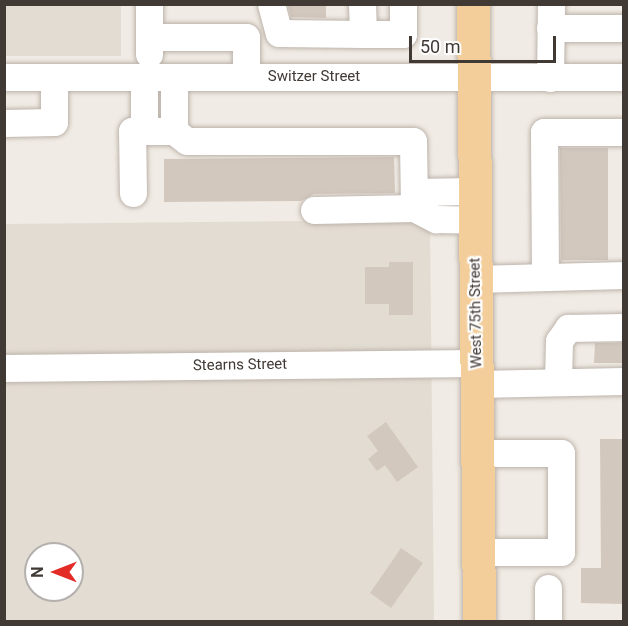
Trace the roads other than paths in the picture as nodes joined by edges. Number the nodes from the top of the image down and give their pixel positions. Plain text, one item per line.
1 (149, 4) edge
2 (271, 4) edge
3 (362, 4) edge
4 (403, 4) edge
5 (473, 4) edge
6 (551, 16) edge
7 (624, 28) edge
8 (370, 34) junction
9 (149, 37) junction
10 (4, 77) edge
11 (54, 77) junction
12 (156, 77) junction
13 (246, 77) junction
14 (377, 77) junction
15 (624, 77) edge
16 (473, 78) junction
17 (550, 78) junction
18 (4, 123) edge
19 (144, 131) junction
20 (174, 131) junction
21 (624, 132) edge
22 (133, 193) dead end
23 (414, 200) junction
24 (475, 206) junction
25 (314, 210) dead end
26 (624, 275) edge
27 (545, 277) junction
28 (475, 279) junction
29 (624, 327) edge
30 (4, 368) edge
31 (476, 373) junction
32 (558, 381) junction
33 (624, 381) edge
34 (477, 453) junction
35 (478, 552) junction
36 (548, 588) dead end
37 (479, 621) edge
38 (548, 621) edge

1 - 9 street
2 - 8 street
3 - 8 street
4 - 8 street
5 - 16 main road, West 75th Street
6 - 7 street
6 - 17 street
8 - 14 street
9 - 12 street
9 - 13 street
10 - 11 street, Switzer Street
11 - 12 street, Switzer Street
11 - 18 street
12 - 13 street, Switzer Street
12 - 19 street
12 - 20 street
13 - 14 street, Switzer Street
14 - 16 street, Switzer Street
15 - 17 street, Switzer Street
16 - 17 street, Switzer Street
16 - 24 main road, West 75th Street
19 - 20 street
19 - 22 street
20 - 23 street
21 - 27 street
23 - 24 street
23 - 25 street
24 - 28 main road, West 75th Street
26 - 27 street
27 - 28 street
28 - 31 main road, West 75th Street
29 - 32 street
30 - 31 street, Stearns Street
31 - 32 street, Stearns Street
31 - 34 main road, West 75th Street
32 - 33 street, Stearns Street
34 - 35 main road, West 75th Street
34 - 35 street
35 - 37 main road, West 75th Street
36 - 38 street

